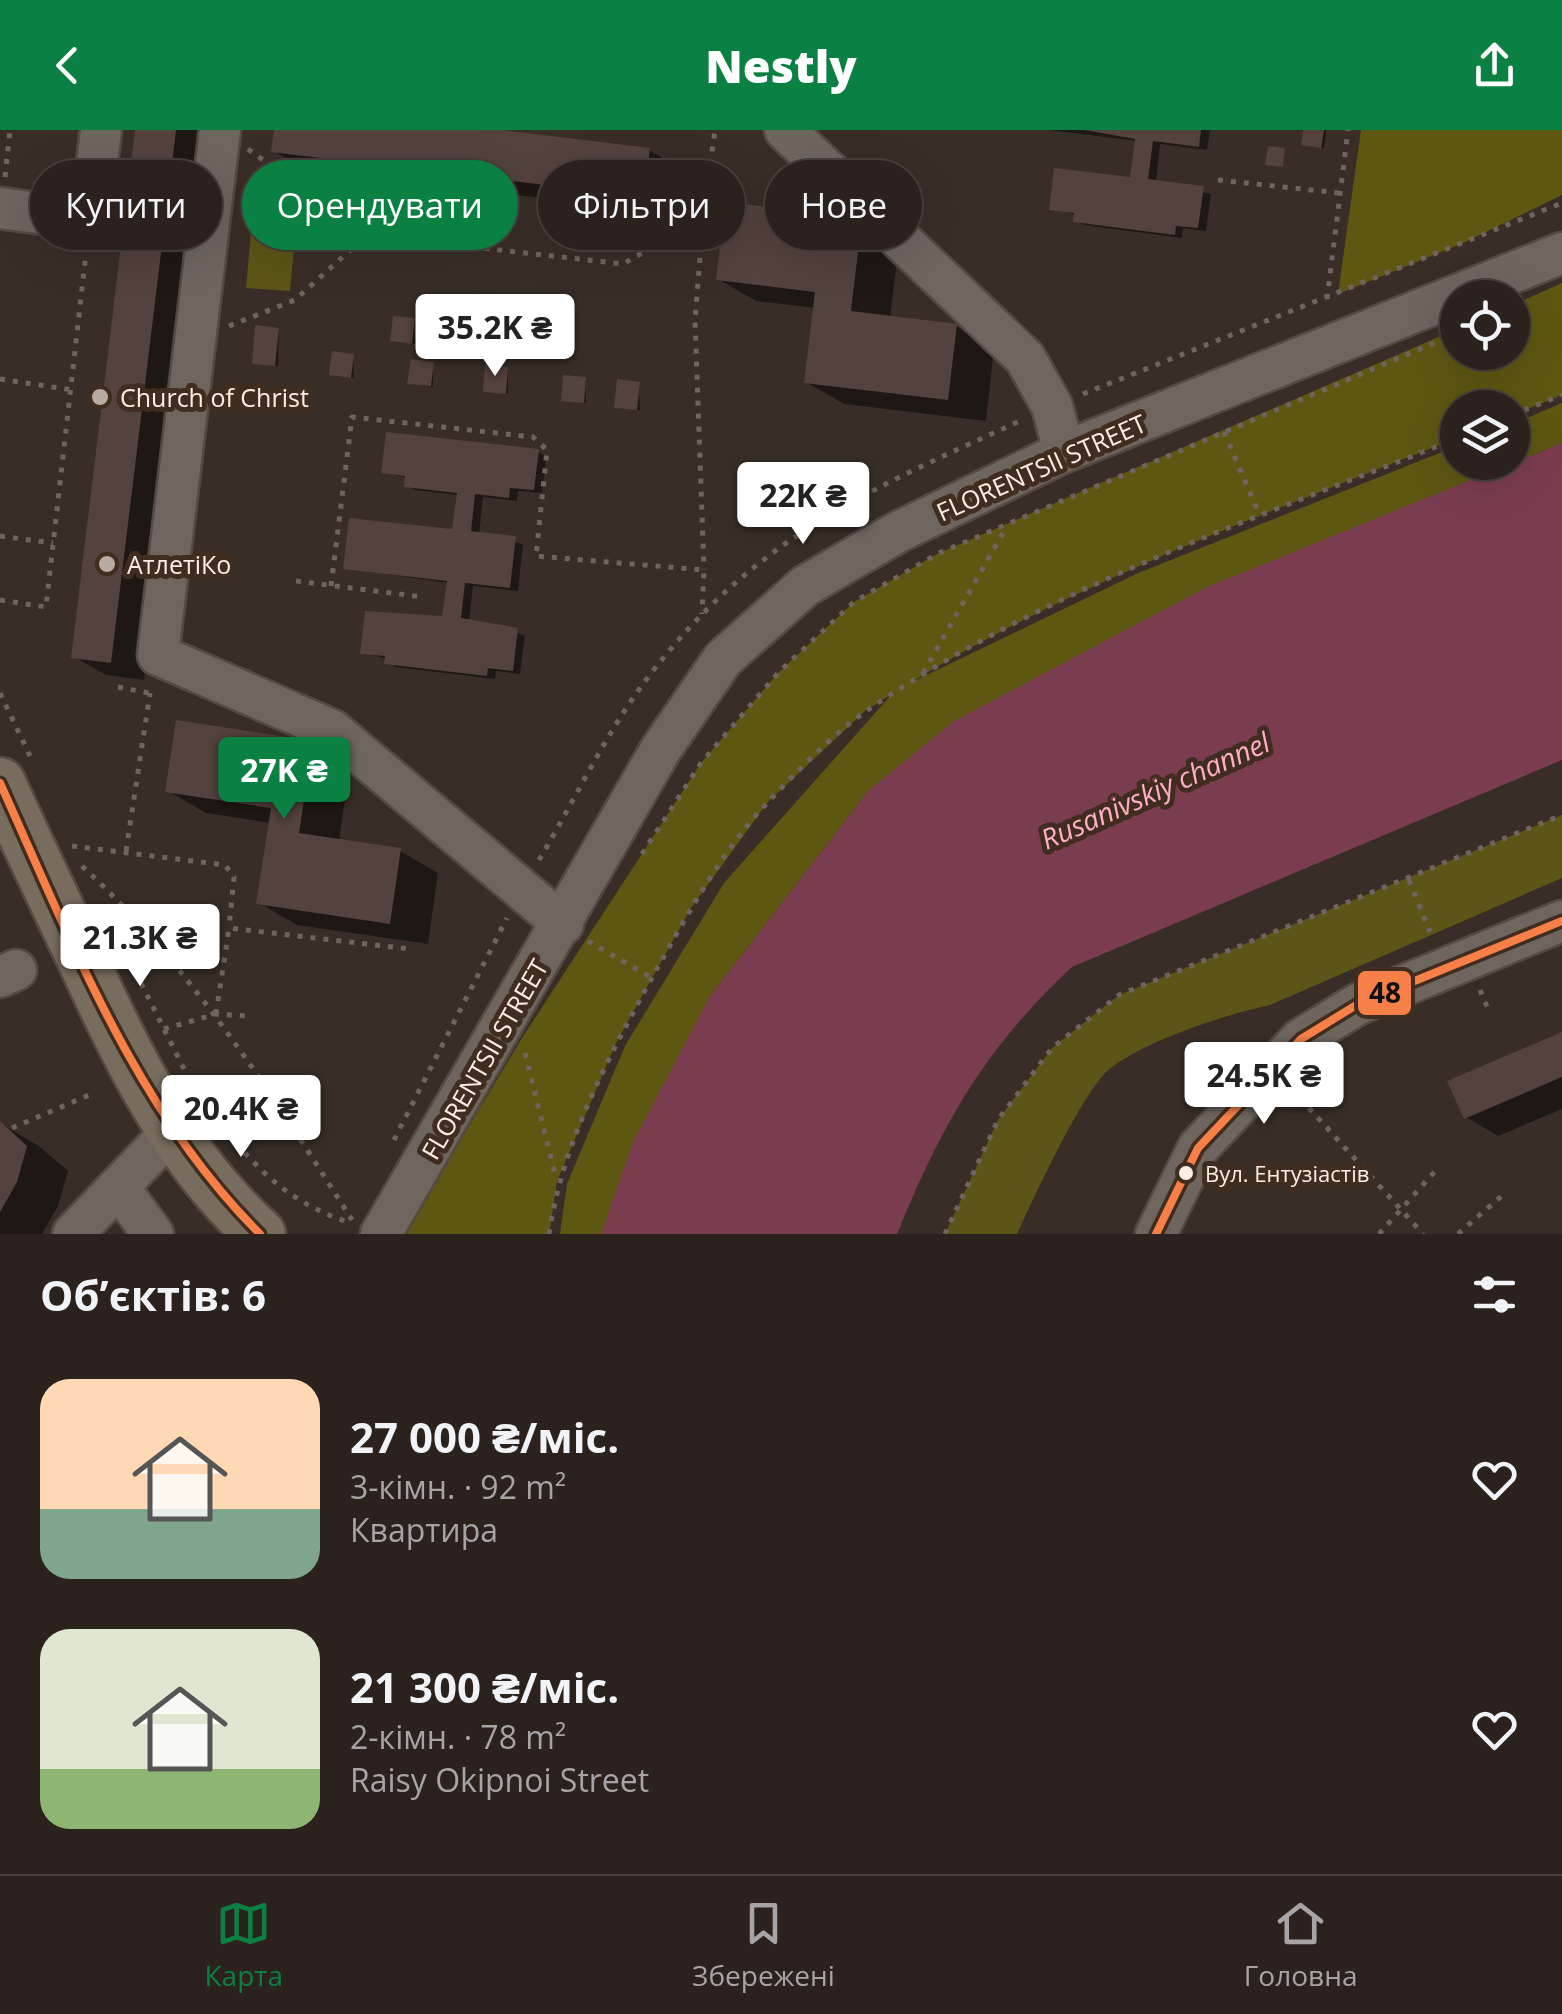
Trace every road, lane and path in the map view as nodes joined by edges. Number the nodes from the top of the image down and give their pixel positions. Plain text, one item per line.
1 (101, 130) edge
2 (715, 130) edge
3 (784, 130) edge
4 (1348, 130) edge
5 (229, 136) edge
6 (97, 160) edge
7 (262, 160) edge
8 (711, 160) edge
9 (1218, 180) dead end
10 (1340, 192) junction
11 (1562, 203) edge
12 (0, 208) edge
13 (30, 212) edge
14 (87, 250) edge
15 (350, 250) edge
16 (499, 250) edge
17 (647, 250) edge
18 (700, 250) edge
19 (1562, 253) edge
20 (1327, 299) junction
21 (194, 340) junction
22 (1440, 341) edge
23 (0, 380) edge
24 (72, 390) junction
25 (1562, 395) edge
26 (1052, 406) junction
27 (1530, 408) edge
28 (1224, 432) junction
29 (1440, 445) edge
30 (1064, 452) junction
31 (1260, 518) junction
32 (1008, 524) junction
33 (0, 536) edge
34 (53, 543) junction
35 (704, 570) junction
36 (296, 581) dead end
37 (331, 586) junction
38 (423, 597) dead end
39 (0, 600) edge
40 (702, 614) junction
41 (920, 677) junction
42 (118, 687) dead end
43 (138, 691) dead end
44 (0, 693) edge
45 (150, 693) dead end
46 (16, 772) edge
47 (1562, 815) edge
48 (64, 829) dead end
49 (72, 846) junction
50 (126, 851) junction
51 (638, 859) dead end
52 (82, 866) junction
53 (1409, 880) junction
54 (521, 890) junction
55 (98, 898) dead end
56 (106, 915) dead end
57 (1562, 921) edge
58 (580, 924) junction
59 (229, 928) junction
60 (1430, 932) dead end
61 (410, 948) dead end
62 (652, 978) junction
63 (216, 1014) junction
64 (247, 1016) dead end
65 (164, 1029) junction
66 (522, 1038) dead end
67 (94, 1092) dead end
68 (1308, 1108) dead end
69 (12, 1128) dead end
70 (170, 1133) junction
71 (387, 1155) dead end
72 (1437, 1169) dead end
73 (557, 1181) junction
74 (119, 1188) junction
75 (1505, 1193) dead end
76 (1400, 1211) junction
77 (366, 1222) edge
78 (149, 1232) edge
79 (74, 1234) edge
80 (260, 1234) edge
81 (360, 1234) edge
82 (549, 1234) edge
83 (945, 1234) edge
84 (1156, 1234) edge
85 (1379, 1234) edge
86 (1423, 1234) edge
87 (1458, 1234) edge

1 - 6 street
2 - 8 path
3 - 26 street
4 - 10 path
5 - 7 path
5 - 21 street
9 - 10 path
10 - 20 path
11 - 20 path
12 - 13 street
14 - 24 path
15 - 21 path
16 - 17 path
18 - 35 path
19 - 30 street, FLORENTSII STREET
20 - 26 path
21 - 54 street
22 - 28 path
23 - 24 path
24 - 34 path
25 - 27 path
26 - 30 street
26 - 40 path
28 - 31 path
28 - 32 path
29 - 31 path
30 - 58 street, FLORENTSII STREET
31 - 41 path
32 - 41 path
32 - 51 path
33 - 34 path
34 - 39 path
35 - 37 path
35 - 40 path
36 - 37 path
37 - 38 path
40 - 54 path
41 - 62 path
42 - 43 path
44 - 46 path
45 - 50 path
46 - 70 main road
47 - 53 path
48 - 49 path
49 - 50 path
49 - 52 path
50 - 59 path
52 - 55 path
52 - 63 path
53 - 60 path
53 - 83 path
54 - 58 street
54 - 71 path
56 - 65 path
57 - 84 street
58 - 62 path
58 - 77 street, FLORENTSII STREET
59 - 61 path
59 - 63 path
62 - 73 path
63 - 64 path
63 - 65 path
63 - 77 path
65 - 77 path
66 - 73 path
67 - 69 path
68 - 76 path
70 - 74 street
70 - 80 main road
72 - 76 path
73 - 82 path
74 - 78 street
74 - 79 street
75 - 87 path
76 - 85 path
76 - 86 path
77 - 81 path

